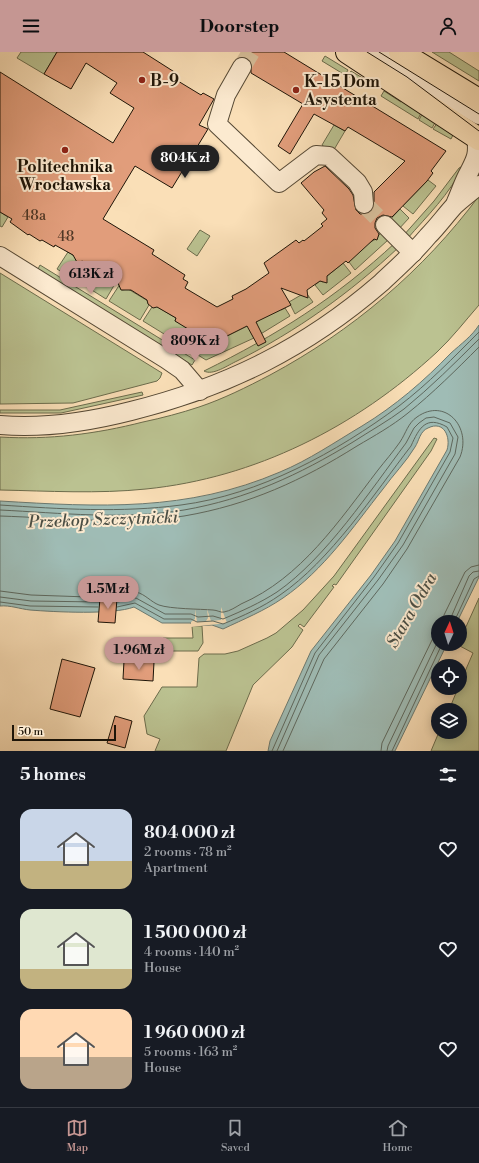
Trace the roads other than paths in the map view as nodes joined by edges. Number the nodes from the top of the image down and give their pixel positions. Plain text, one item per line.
1 (347, 52) edge
2 (372, 52) edge
3 (395, 58) edge
4 (242, 67) tunnel mouth
5 (479, 100) edge
6 (479, 115) edge
7 (478, 135) edge
8 (479, 185) edge
9 (364, 204) tunnel mouth
10 (454, 206) junction
11 (385, 225) tunnel mouth
12 (413, 253) junction
13 (0, 256) edge
14 (200, 391) junction
15 (0, 425) edge

1 - 7 main road
2 - 3 street
3 - 5 main road
3 - 6 street
3 - 7 street
4 - 9 street
7 - 10 street
8 - 10 street
10 - 12 street
11 - 12 street
12 - 14 street
13 - 14 street
14 - 15 street

